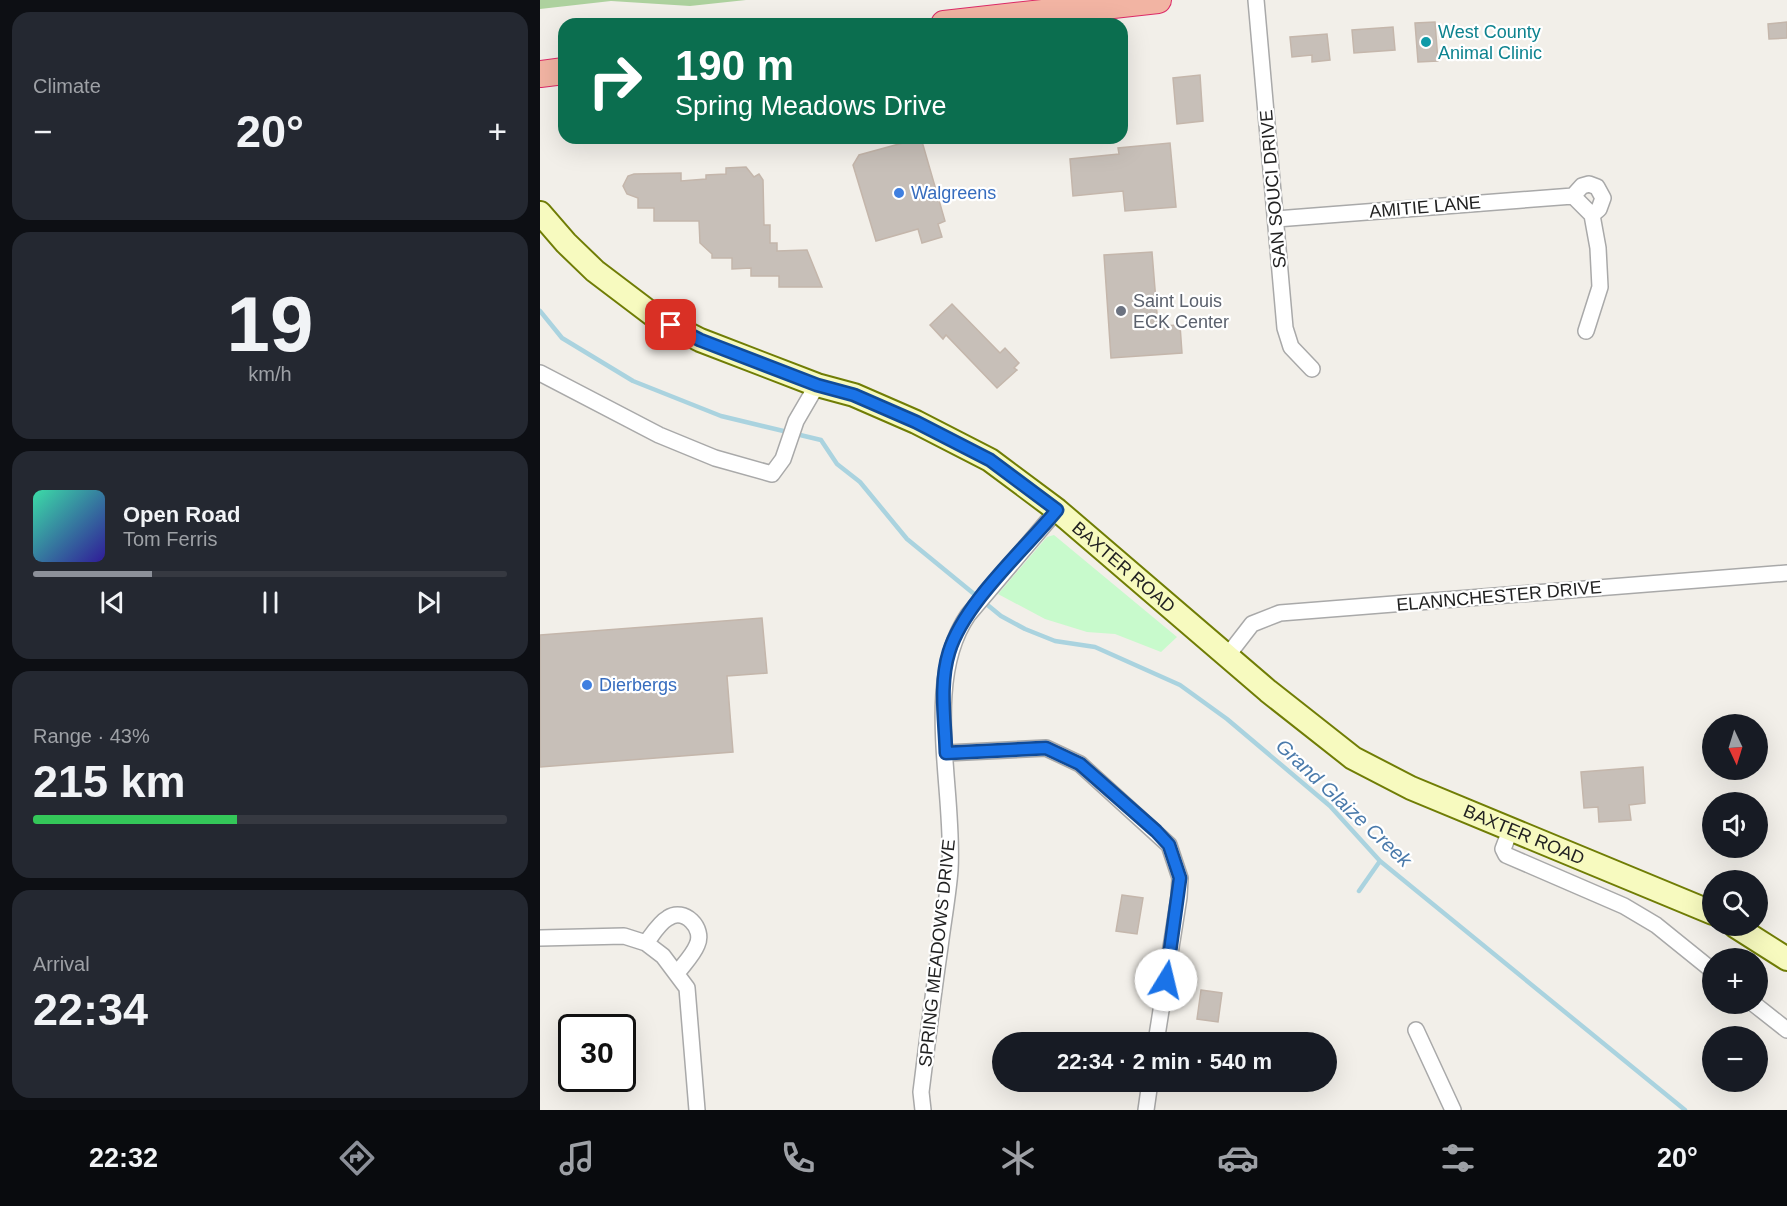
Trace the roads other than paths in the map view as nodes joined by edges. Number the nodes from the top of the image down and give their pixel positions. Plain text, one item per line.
1 (1158, 0) edge
2 (1256, 0) edge
3 (998, 18) edge
4 (1573, 196) junction
5 (540, 213) edge
6 (1592, 215) junction
7 (1276, 219) junction
8 (1586, 331) dead end
9 (1312, 369) dead end
10 (540, 373) edge
11 (817, 385) junction
12 (1057, 510) junction
13 (1787, 573) edge
14 (1228, 655) junction
15 (946, 753) junction
16 (1511, 828) junction
17 (1702, 909) edge
18 (1751, 936) edge
19 (540, 938) edge
20 (646, 943) junction
21 (1787, 958) edge
22 (1702, 962) edge
23 (678, 972) junction
24 (1767, 1014) edge
25 (1416, 1030) dead end
26 (1787, 1030) edge
27 (1158, 1032) edge
28 (1149, 1092) edge
29 (697, 1110) edge
30 (923, 1110) edge
31 (1146, 1110) edge
32 (1453, 1110) edge

1 - 3 highway
2 - 7 street, SAN SOUCI DRIVE
4 - 6 street
4 - 6 street, AMITIE LANE
4 - 7 street, AMITIE LANE
5 - 11 main road, BAXTER ROAD
6 - 8 street, AMITIE LANE
7 - 9 street, SAN SOUCI DRIVE
10 - 11 street
11 - 12 main road, BAXTER ROAD
12 - 14 main road, BAXTER ROAD
12 - 15 street, SPRING MEADOWS DRIVE
13 - 14 street, ELANNCHESTER DRIVE
14 - 16 main road, BAXTER ROAD
15 - 27 street
15 - 30 street, SPRING MEADOWS DRIVE
16 - 17 main road, BAXTER ROAD
16 - 22 street
18 - 21 main road
19 - 20 street
20 - 23 street
20 - 23 street
23 - 29 street
24 - 26 street
25 - 32 street
28 - 31 street

